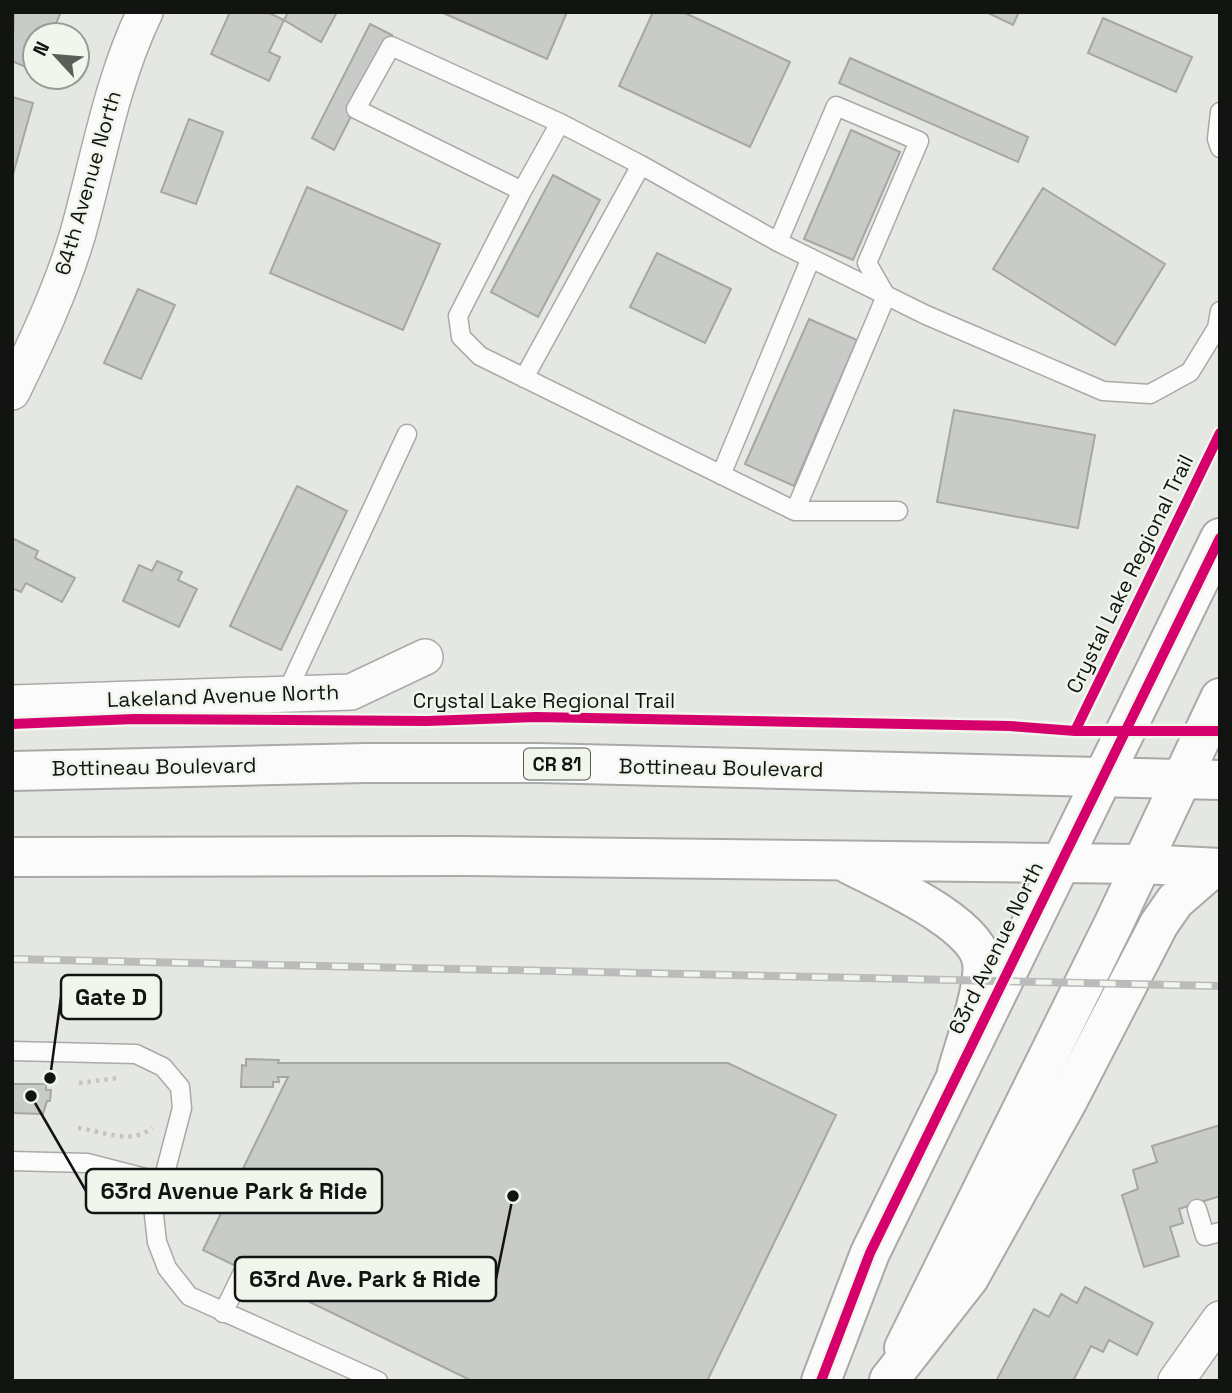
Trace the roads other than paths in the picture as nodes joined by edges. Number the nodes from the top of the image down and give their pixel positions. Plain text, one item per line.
1 (145, 12) edge
2 (1220, 112) edge
3 (560, 123) junction
4 (1220, 148) edge
5 (641, 165) junction
6 (522, 191) junction
7 (778, 242) junction
8 (811, 258) junction
9 (886, 296) junction
10 (1220, 312) edge
11 (524, 378) junction
12 (12, 392) edge
13 (407, 435) dead end
14 (721, 475) junction
15 (795, 511) junction
16 (898, 511) dead end
17 (1220, 538) edge
18 (425, 657) dead end
19 (286, 694) junction
20 (1220, 698) edge
21 (12, 703) edge
22 (12, 771) edge
23 (1102, 777) junction
24 (1181, 780) junction
25 (1220, 780) edge
26 (12, 858) edge
27 (845, 862) junction
28 (1142, 863) junction
29 (1059, 864) junction
30 (1217, 868) edge
31 (12, 1051) edge
32 (957, 1072) junction
33 (12, 1161) edge
34 (161, 1182) junction
35 (1197, 1209) dead end
36 (1220, 1232) edge
37 (244, 1270) dead end
38 (223, 1313) junction
39 (1220, 1319) edge
40 (889, 1380) edge
41 (378, 1381) edge
42 (821, 1381) edge
43 (1176, 1381) edge

1 - 12 street, 64th Avenue North
2 - 4 lane
3 - 5 lane
3 - 6 lane
3 - 6 lane
5 - 7 lane
5 - 11 lane
6 - 11 lane
7 - 8 lane
7 - 9 lane
8 - 9 lane
8 - 14 lane
9 - 10 lane
9 - 15 lane
11 - 14 lane
13 - 19 lane
14 - 15 lane
15 - 16 lane
17 - 23 main road, 63rd Avenue North
18 - 19 street, Lakeland Avenue North
19 - 21 street, Lakeland Avenue North
20 - 24 main road
22 - 23 main road, Bottineau Boulevard / CR 81
23 - 24 main road, Bottineau Boulevard / CR 81
23 - 29 main road, 63rd Avenue North
24 - 25 main road, Bottineau Boulevard / CR 81
24 - 28 main road
26 - 27 main road
27 - 29 main road
27 - 32 main road
28 - 29 main road
28 - 30 main road
28 - 40 main road
29 - 32 main road, 63rd Avenue North
30 - 40 main road
31 - 34 lane
32 - 42 main road, 63rd Avenue North
33 - 34 lane
34 - 38 lane
35 - 36 lane
37 - 38 lane
38 - 41 lane
39 - 43 street

